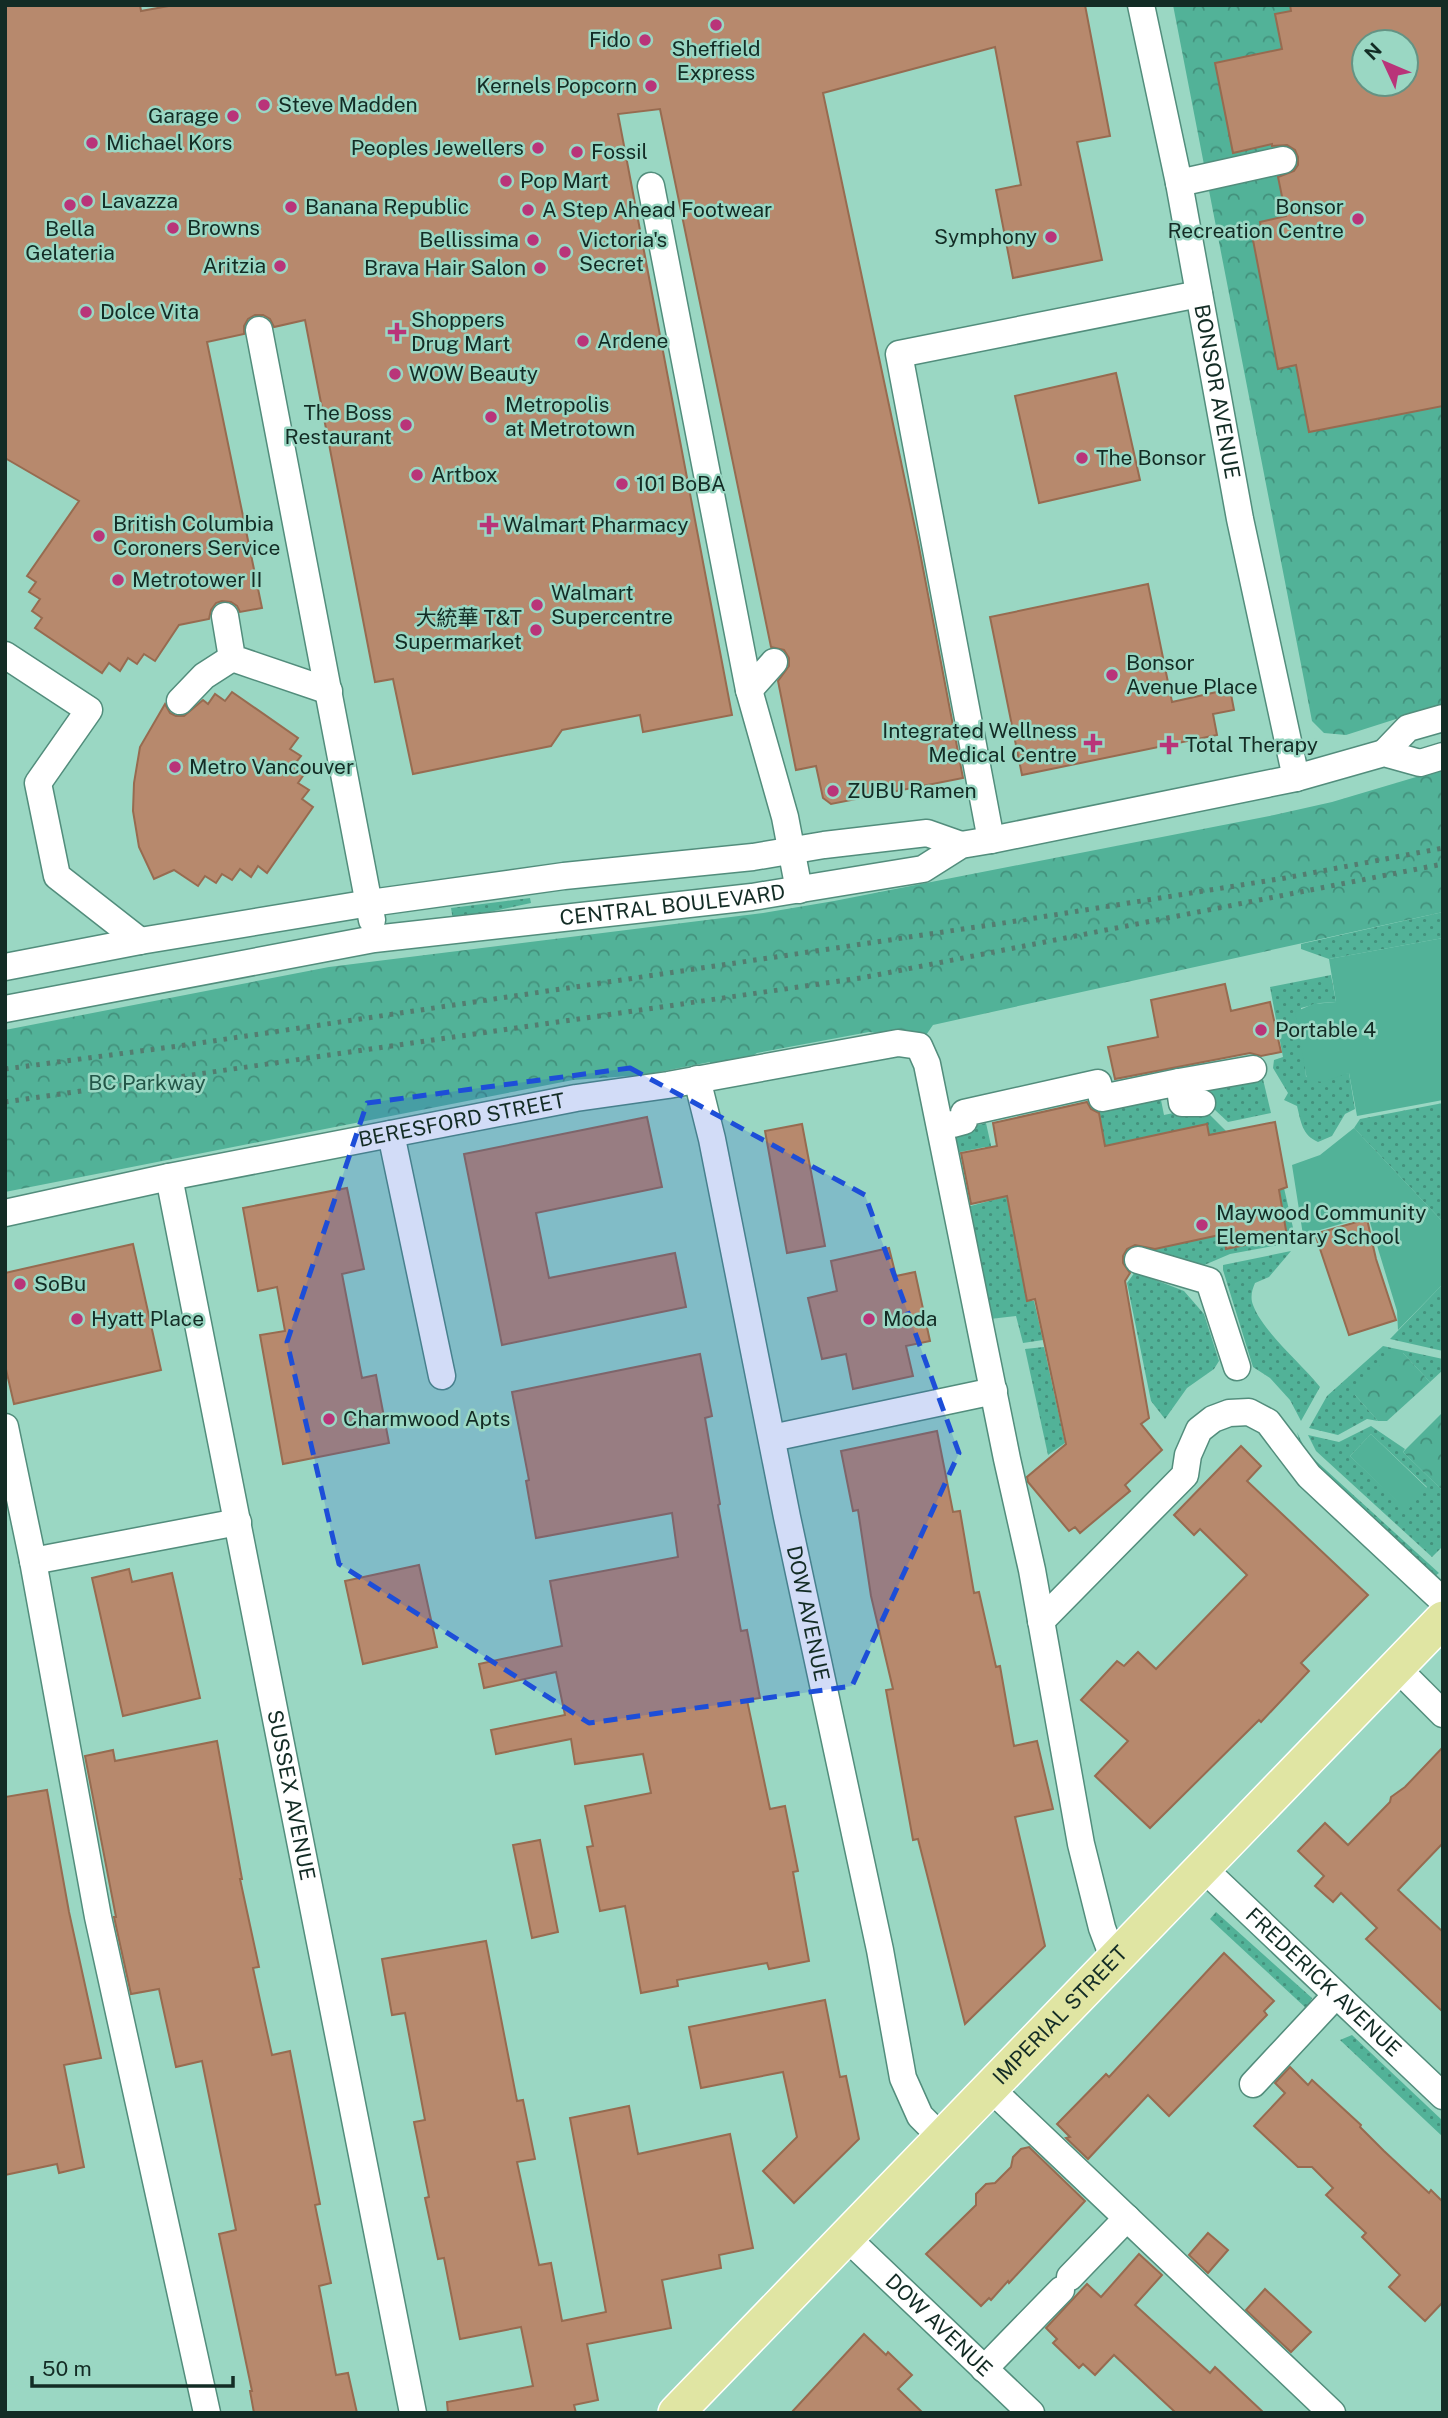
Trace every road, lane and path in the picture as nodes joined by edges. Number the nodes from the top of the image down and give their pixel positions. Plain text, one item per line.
1 (1142, 5) edge
2 (1283, 160) dead end
3 (1179, 183) junction
4 (651, 186) dead end
5 (1199, 294) junction
6 (259, 330) dead end
7 (225, 615) dead end
8 (5, 655) edge
9 (232, 658) junction
10 (774, 662) dead end
11 (749, 690) junction
12 (329, 691) junction
13 (180, 701) dead end
14 (1443, 718) edge
15 (1384, 753) junction
16 (1443, 756) edge
17 (1296, 778) junction
18 (991, 841) junction
19 (961, 845) junction
20 (791, 851) junction
21 (799, 890) junction
22 (370, 903) junction
23 (374, 939) junction
24 (140, 941) junction
25 (5, 968) edge
26 (5, 1009) edge
27 (1253, 1069) dead end
28 (697, 1079) junction
29 (1179, 1083) junction
30 (1202, 1103) dead end
31 (953, 1124) dead end
32 (391, 1134) junction
33 (169, 1177) junction
34 (5, 1213) edge
35 (1138, 1260) dead end
36 (1237, 1367) dead end
37 (442, 1376) dead end
38 (994, 1391) junction
39 (5, 1427) edge
40 (772, 1438) junction
41 (238, 1522) junction
42 (33, 1561) junction
43 (1443, 1601) edge
44 (1443, 1619) edge
45 (1041, 1620) junction
46 (1396, 1667) junction
47 (1443, 1713) edge
48 (1203, 1868) junction
49 (1114, 1960) junction
50 (1336, 1995) junction
51 (1253, 2084) dead end
52 (989, 2087) junction
53 (1443, 2096) edge
54 (942, 2138) junction
55 (1127, 2218) junction
56 (846, 2237) junction
57 (984, 2369) junction
58 (207, 2413) edge
59 (413, 2413) edge
60 (676, 2413) edge
61 (1031, 2413) edge
62 (1332, 2413) edge

1 - 3 street, BONSOR AVENUE
2 - 3 street
3 - 5 street, BONSOR AVENUE
4 - 11 street
5 - 17 street, BONSOR AVENUE
5 - 18 street
6 - 12 street
7 - 9 street
8 - 24 street
9 - 12 street
9 - 13 street
10 - 11 street
11 - 20 street
12 - 22 street
14 - 15 street, CENTRAL BOULEVARD
15 - 16 street, CENTRAL BOULEVARD
15 - 17 street, CENTRAL BOULEVARD
17 - 18 street, CENTRAL BOULEVARD
18 - 19 street, CENTRAL BOULEVARD
19 - 20 street, CENTRAL BOULEVARD
19 - 21 street, CENTRAL BOULEVARD
20 - 21 street
20 - 22 street, CENTRAL BOULEVARD
21 - 23 street, CENTRAL BOULEVARD
22 - 23 street
22 - 24 street, CENTRAL BOULEVARD
23 - 26 street, CENTRAL BOULEVARD
24 - 25 street, CENTRAL BOULEVARD
27 - 29 street
28 - 32 street, BERESFORD STREET
28 - 38 street, BERESFORD STREET
28 - 40 street, DOW AVENUE
29 - 30 street
29 - 31 street
32 - 33 street, BERESFORD STREET
32 - 37 street
33 - 34 street, BERESFORD STREET
33 - 41 street, SUSSEX AVENUE
35 - 36 street
38 - 40 street
38 - 45 street
39 - 42 street
40 - 54 street, DOW AVENUE
41 - 42 street
41 - 59 street, SUSSEX AVENUE
42 - 58 street
43 - 45 street
44 - 46 main road, IMPERIAL STREET
45 - 49 street
46 - 47 street
46 - 48 main road, IMPERIAL STREET
48 - 49 main road, IMPERIAL STREET
48 - 50 street, FREDERICK AVENUE
49 - 52 main road, IMPERIAL STREET
50 - 51 street
50 - 53 street, FREDERICK AVENUE
52 - 54 main road, IMPERIAL STREET
52 - 55 street
54 - 56 main road, IMPERIAL STREET
55 - 57 street
55 - 62 street
56 - 57 street, DOW AVENUE
56 - 60 main road, IMPERIAL STREET
57 - 61 street, DOW AVENUE

